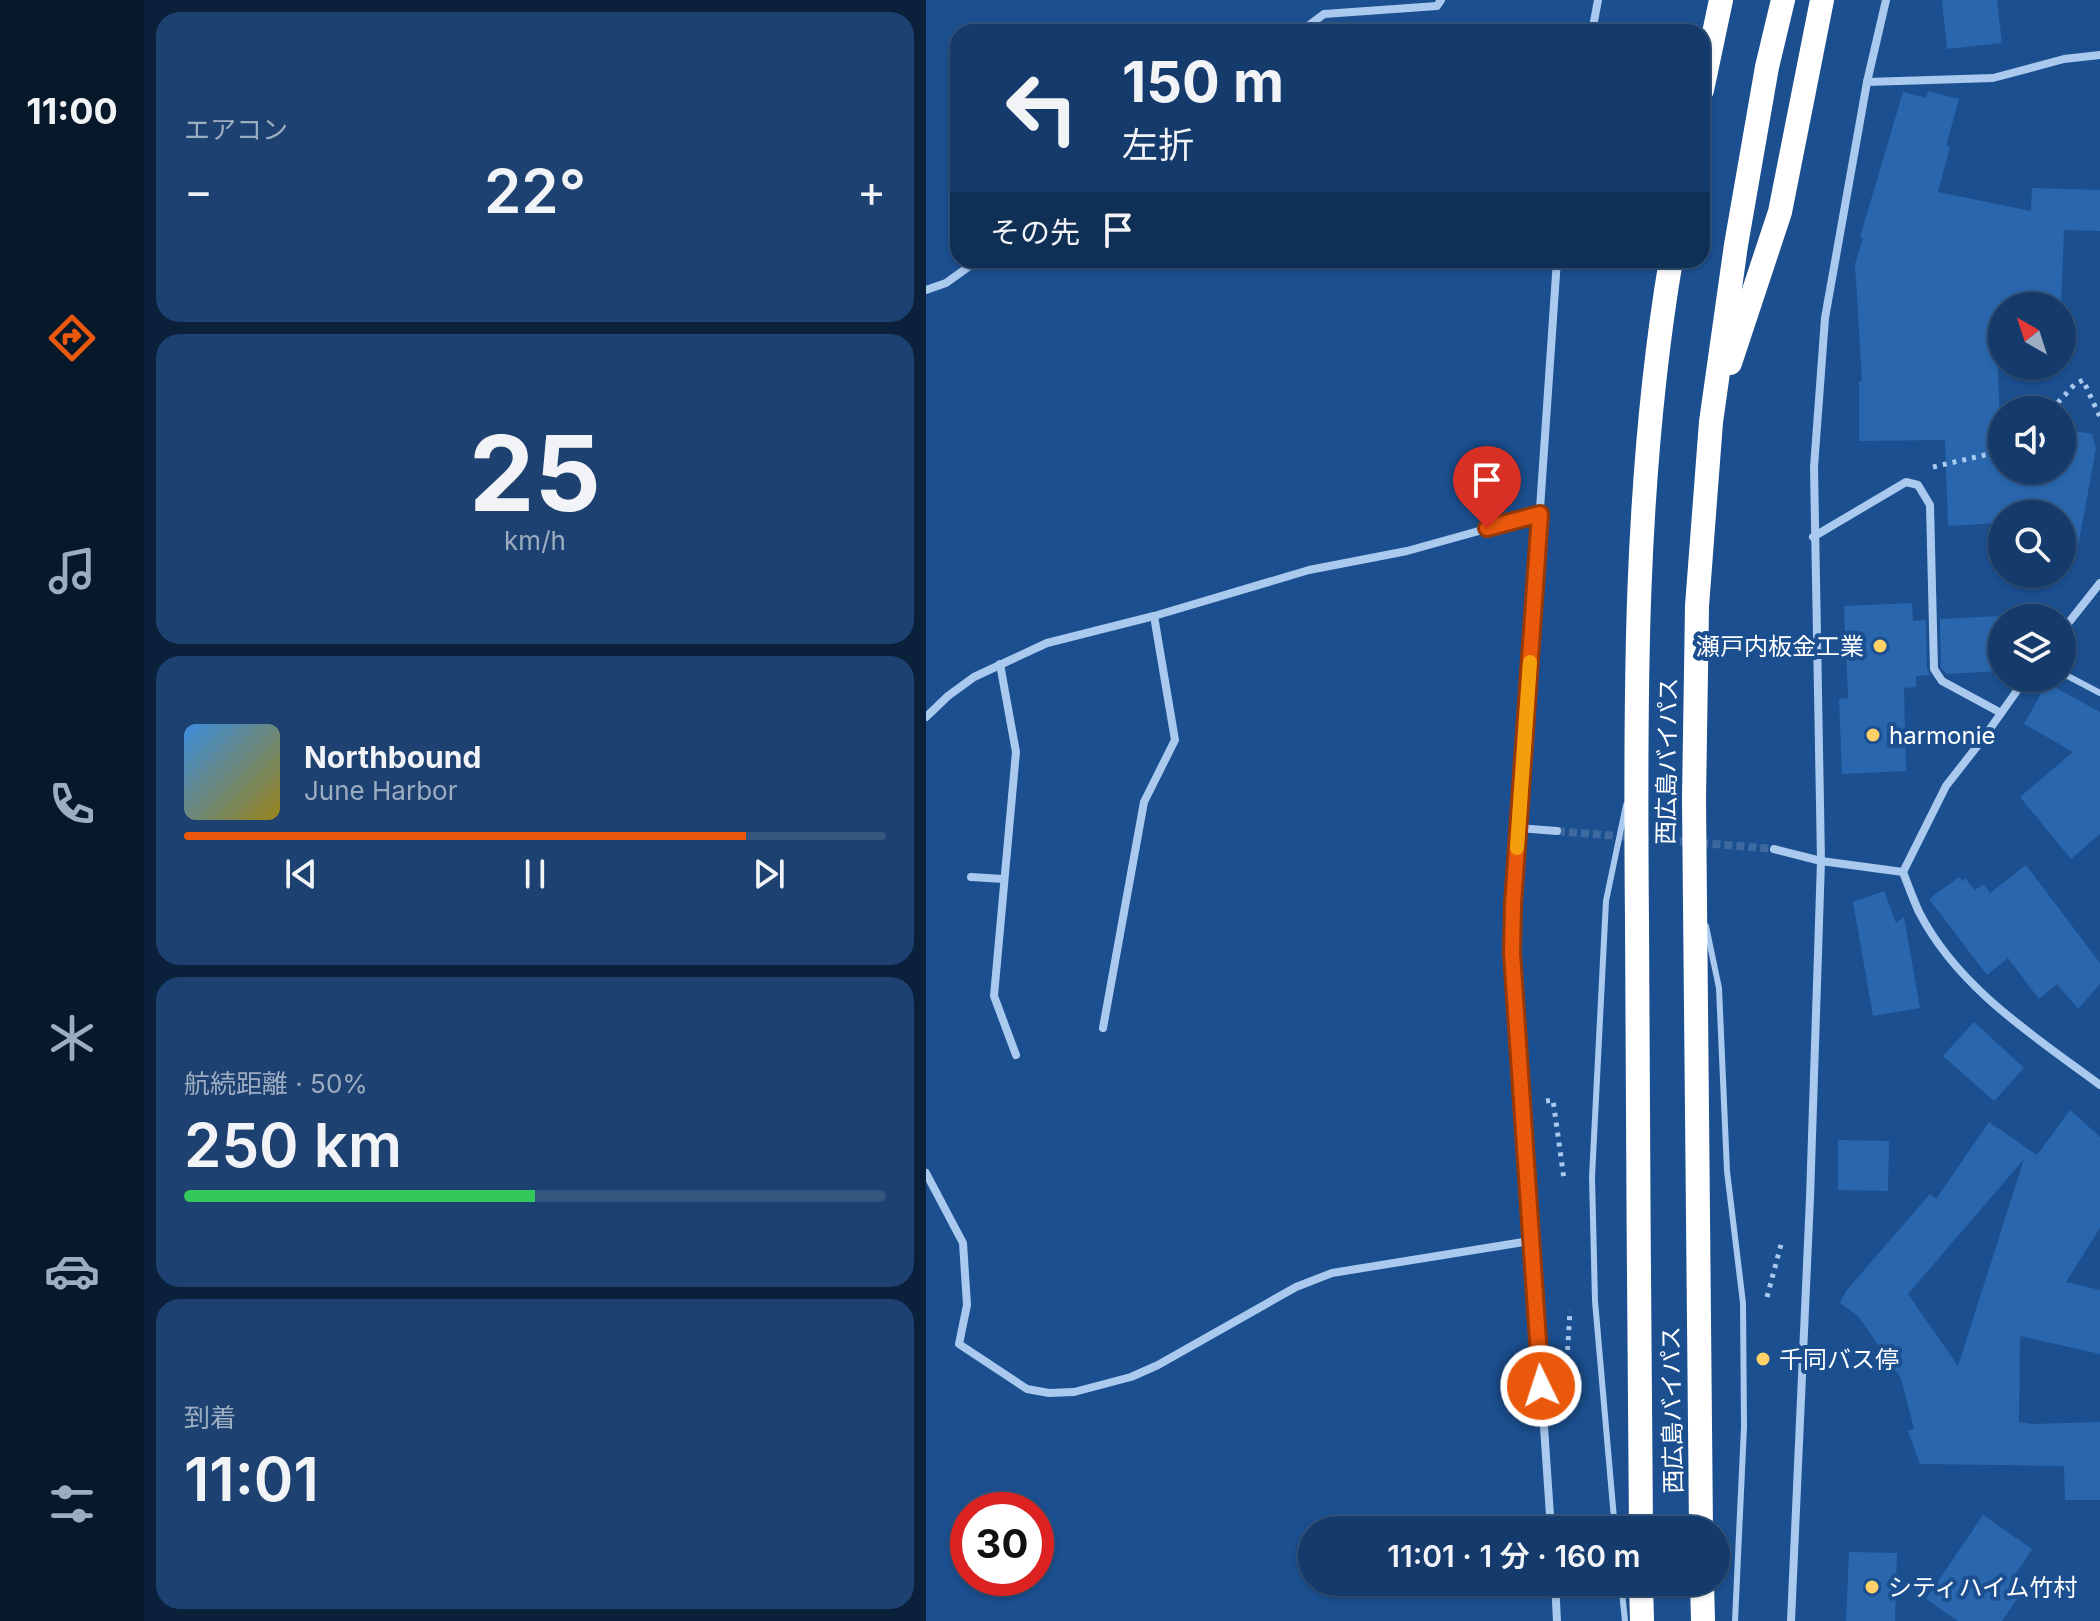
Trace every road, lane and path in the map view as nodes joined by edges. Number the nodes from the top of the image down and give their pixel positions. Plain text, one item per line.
1 (1441, 0) edge
2 (1586, 0) edge
3 (1707, 0) edge
4 (1721, 0) edge
5 (1783, 0) edge
6 (1822, 0) edge
7 (1886, 0) edge
8 (1598, 4) edge
9 (1311, 24) edge
10 (1594, 24) edge
11 (1704, 24) edge
12 (1710, 52) edge
13 (2100, 55) edge
14 (1867, 82) junction
15 (967, 268) edge
16 (1556, 268) edge
17 (1670, 268) edge
18 (926, 290) edge
19 (2064, 396) edge
20 (2100, 417) edge
21 (1711, 422) junction
22 (1988, 454) edge
23 (1918, 485) junction
24 (1540, 514) junction
25 (1813, 537) junction
26 (2100, 583) edge
27 (2076, 613) edge
28 (1154, 616) junction
29 (1000, 664) junction
30 (2076, 680) edge
31 (2016, 692) edge
32 (2100, 693) edge
33 (2001, 713) junction
34 (926, 717) edge
35 (1636, 755) junction
36 (1518, 828) junction
37 (1557, 831) tunnel mouth
38 (1774, 849) tunnel mouth
39 (1821, 861) junction
40 (1694, 868) junction
41 (1903, 872) junction
42 (971, 877) dead end
43 (1003, 879) junction
44 (1103, 1028) dead end
45 (1016, 1055) dead end
46 (2100, 1085) edge
47 (1543, 1101) dead end
48 (926, 1173) edge
49 (1564, 1179) dead end
50 (1530, 1241) junction
51 (1570, 1300) dead end
52 (1566, 1373) dead end
53 (1550, 1516) edge
54 (1614, 1516) edge
55 (1641, 1516) edge
56 (1701, 1516) edge
57 (1556, 1596) edge
58 (1622, 1596) edge
59 (1641, 1596) edge
60 (1702, 1596) edge
61 (1557, 1621) edge
62 (1625, 1621) edge
63 (1642, 1621) edge
64 (1703, 1621) edge
65 (1735, 1621) edge
66 (1791, 1621) edge

1 - 9 street
2 - 8 street
3 - 11 highway
4 - 12 highway
5 - 21 highway, 西広島バイパス
6 - 21 highway
7 - 14 street
8 - 10 street
13 - 14 street
14 - 25 street
15 - 18 street
16 - 24 street
17 - 35 highway, 西広島バイパス
19 - 20 path
21 - 40 highway, 西広島バイパス
22 - 23 path
23 - 25 street
23 - 33 street
24 - 28 street
24 - 36 street
25 - 39 street
26 - 27 street
28 - 29 street
28 - 44 street
29 - 34 street
29 - 43 street
30 - 32 lane
31 - 33 street
33 - 41 street
35 - 54 lane
35 - 55 highway, 西広島バイパス
36 - 37 street
36 - 50 street
38 - 39 street
39 - 41 street
39 - 66 street
40 - 56 highway, 西広島バイパス
40 - 65 lane
41 - 46 street
42 - 43 street
43 - 45 street
47 - 49 path
48 - 50 street
50 - 53 street
51 - 52 path
57 - 61 street
58 - 62 lane
59 - 63 highway
60 - 64 highway

